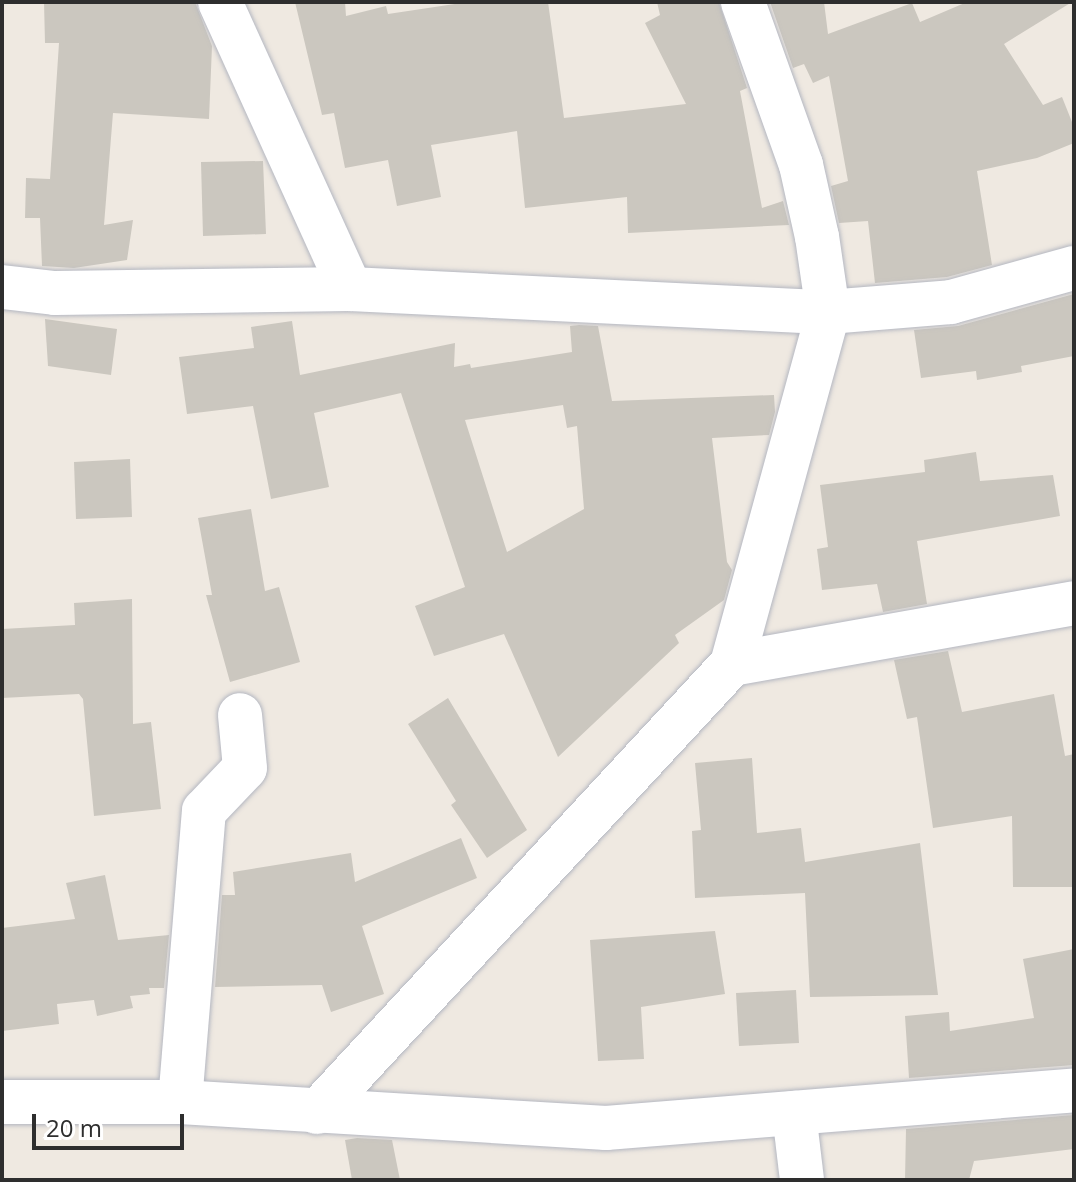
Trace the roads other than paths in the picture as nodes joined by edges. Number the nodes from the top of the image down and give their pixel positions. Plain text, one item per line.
1 (220, 2) edge
2 (743, 2) edge
3 (1074, 268) edge
4 (2, 287) edge
5 (350, 289) junction
6 (828, 312) junction
7 (1074, 603) edge
8 (732, 664) junction
9 (240, 715) dead end
10 (1074, 1090) edge
11 (2, 1102) edge
12 (180, 1102) junction
13 (317, 1112) junction
14 (794, 1113) junction
15 (802, 1180) edge

1 - 5 street
2 - 6 street
3 - 6 street
4 - 5 street
5 - 6 street
6 - 8 street
7 - 8 street
8 - 13 street
9 - 12 street
10 - 14 street
11 - 12 street
12 - 13 street
13 - 14 street
14 - 15 street

